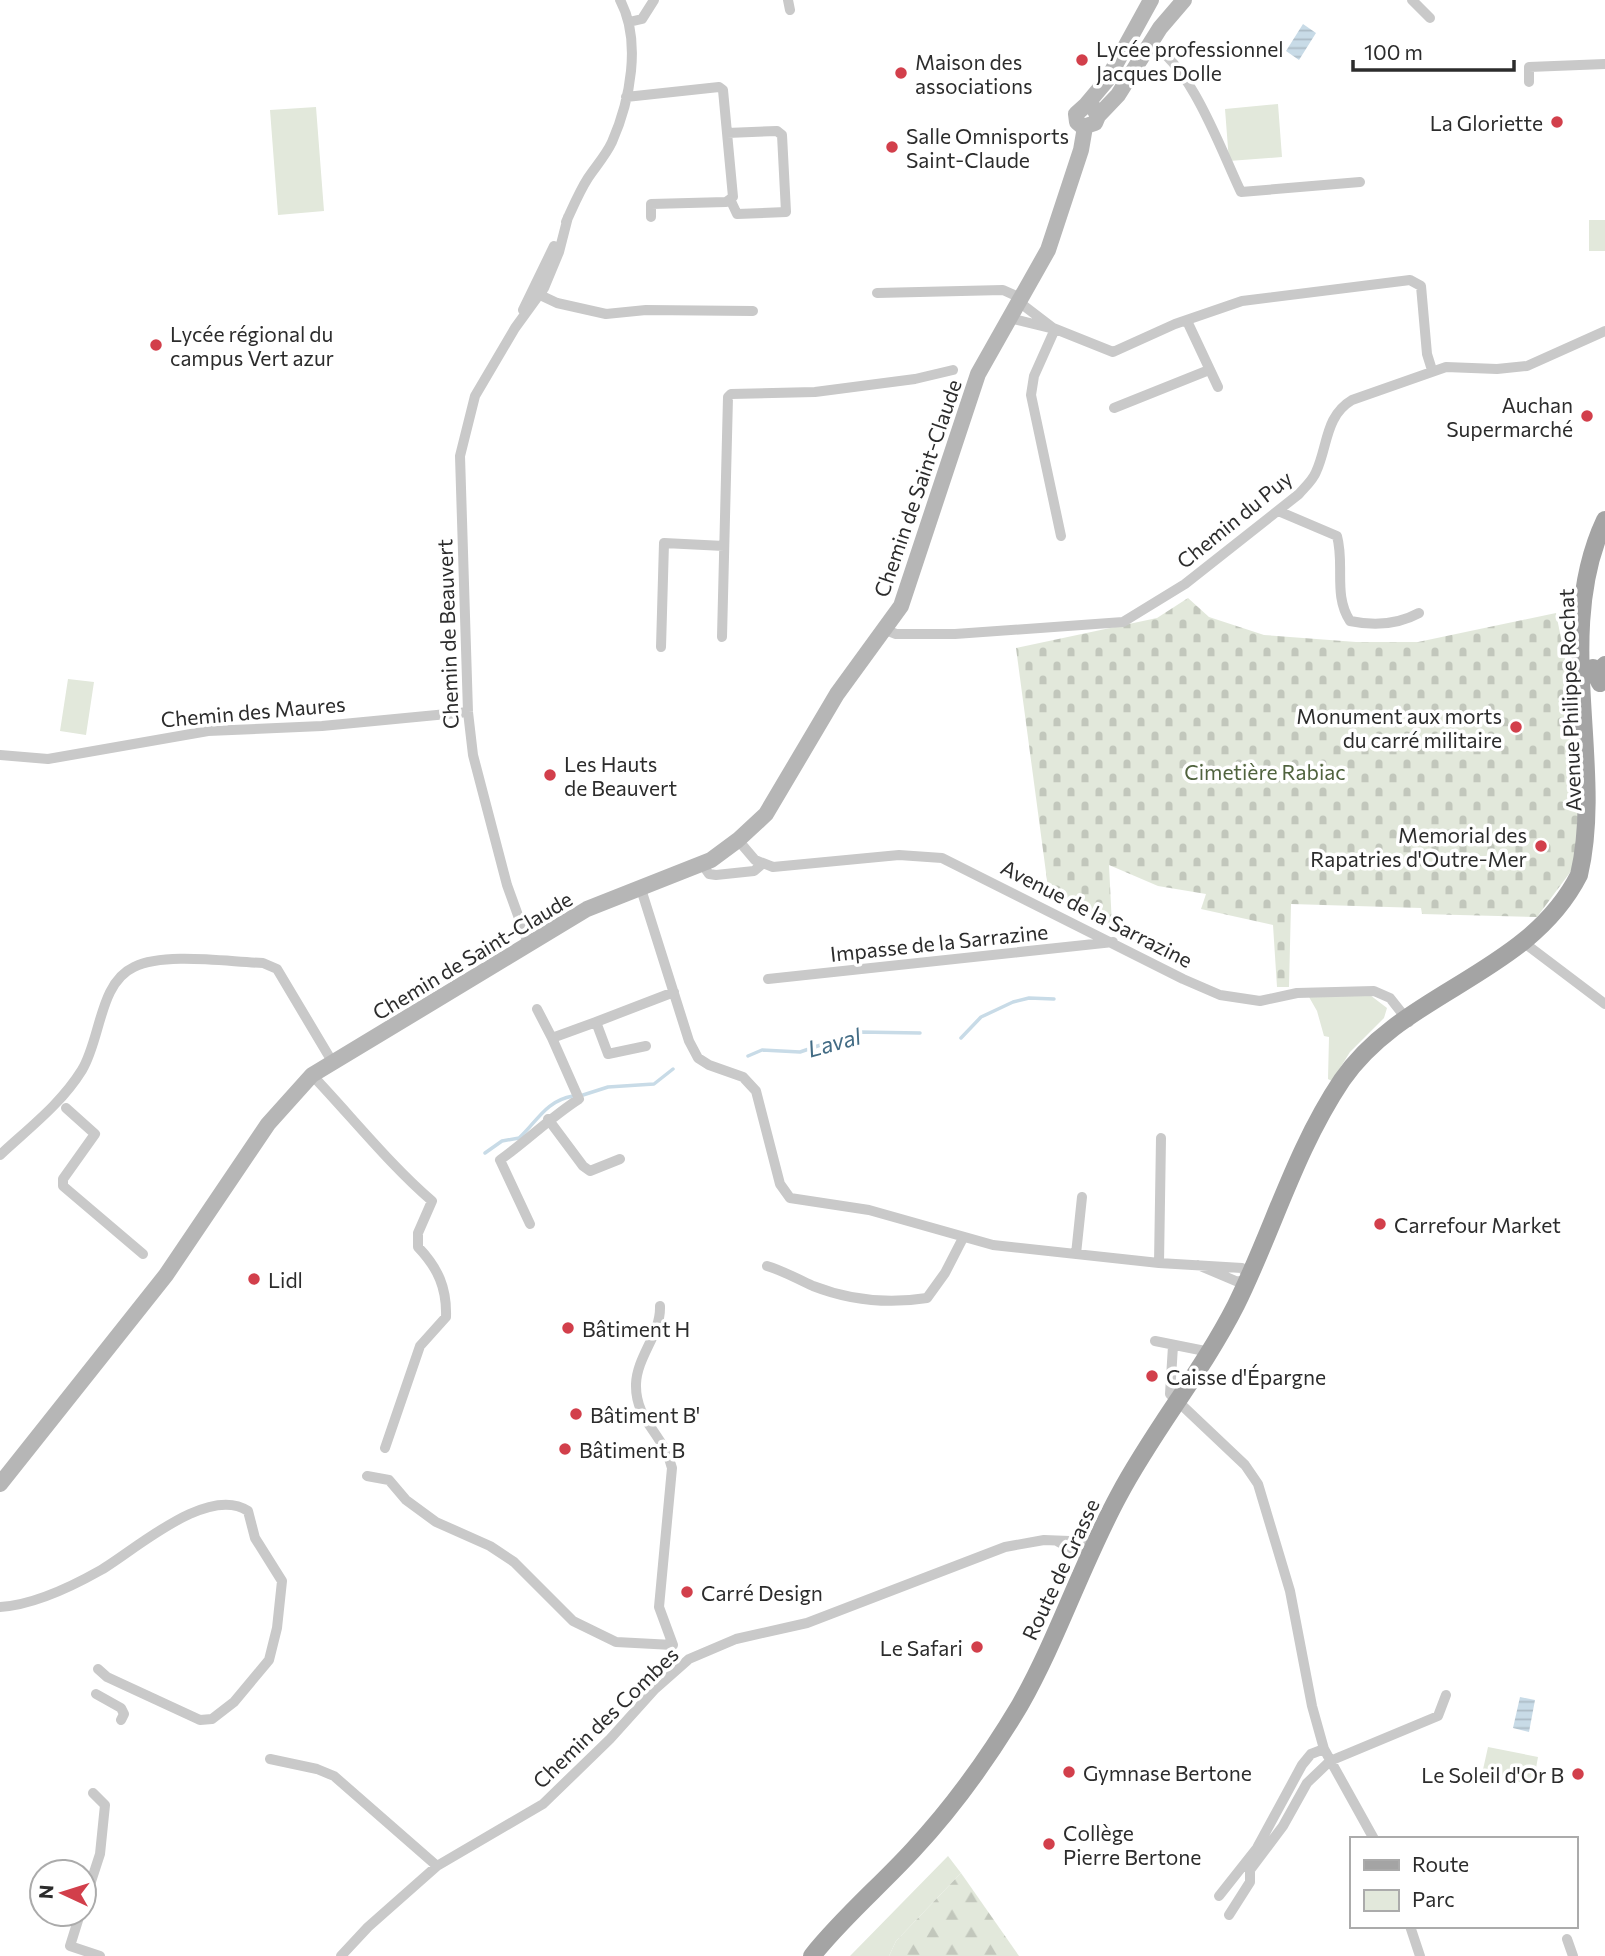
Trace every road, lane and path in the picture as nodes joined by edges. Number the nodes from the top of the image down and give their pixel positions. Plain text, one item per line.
1 (620, 0) edge
2 (654, 0) edge
3 (1151, 0) edge
4 (1184, 0) edge
5 (1412, 0) edge
6 (1430, 18) dead end
7 (629, 22) junction
8 (1150, 43) junction
9 (1605, 64) edge
10 (1530, 82) dead end
11 (626, 97) junction
12 (1090, 116) junction
13 (727, 133) junction
14 (1360, 182) dead end
15 (730, 199) junction
16 (568, 217) junction
17 (651, 217) dead end
18 (877, 293) dead end
19 (540, 295) junction
20 (1020, 300) junction
21 (753, 311) dead end
22 (1009, 318) junction
23 (1187, 321) junction
24 (515, 328) junction
25 (1054, 329) junction
26 (1605, 331) edge
27 (953, 370) dead end
28 (1209, 370) junction
29 (1432, 370) junction
30 (1218, 387) dead end
31 (1114, 408) dead end
32 (1278, 511) junction
33 (1605, 520) edge
34 (1061, 536) dead end
35 (724, 546) junction
36 (1419, 613) dead end
37 (890, 624) junction
38 (723, 637) dead end
39 (661, 647) dead end
40 (1588, 651) junction
41 (1605, 665) edge
42 (468, 712) junction
43 (0, 755) edge
44 (1605, 786) edge
45 (738, 840) junction
46 (702, 864) junction
47 (762, 864) junction
48 (641, 889) junction
49 (1113, 942) junction
50 (528, 943) junction
51 (1526, 945) junction
52 (768, 979) dead end
53 (674, 992) junction
54 (1605, 1004) edge
55 (537, 1009) dead end
56 (1408, 1021) junction
57 (596, 1022) junction
58 (552, 1038) junction
59 (646, 1046) dead end
60 (333, 1063) junction
61 (312, 1075) junction
62 (66, 1108) dead end
63 (548, 1119) junction
64 (1161, 1138) dead end
65 (0, 1155) edge
66 (620, 1158) dead end
67 (1082, 1196) dead end
68 (530, 1224) dead end
69 (963, 1238) junction
70 (143, 1254) dead end
71 (1076, 1254) junction
72 (1159, 1263) junction
73 (767, 1266) dead end
74 (1249, 1278) junction
75 (660, 1306) dead end
76 (1155, 1341) dead end
77 (1173, 1346) junction
78 (1210, 1352) junction
79 (1178, 1403) junction
80 (385, 1448) dead end
81 (367, 1476) dead end
82 (0, 1484) edge
83 (1055, 1540) junction
84 (1091, 1549) junction
85 (0, 1607) edge
86 (98, 1669) dead end
87 (96, 1694) dead end
88 (1446, 1695) dead end
89 (121, 1720) dead end
90 (1324, 1749) junction
91 (270, 1759) dead end
92 (1330, 1761) junction
93 (93, 1793) dead end
94 (1373, 1837) edge
95 (98, 1860) edge
96 (437, 1866) junction
97 (1219, 1896) dead end
98 (1229, 1914) dead end
99 (76, 1928) edge
100 (1411, 1928) edge
101 (1567, 1939) dead end
102 (70, 1946) junction
103 (63, 1956) edge
104 (100, 1956) edge
105 (341, 1956) edge
106 (813, 1956) edge
107 (1420, 1956) edge
108 (1573, 1956) edge

1 - 7 street, Chemin de Beauvert
2 - 7 street
3 - 12 street, Chemin de Saint-Claude
4 - 8 street, Chemin de Saint-Claude
5 - 6 street
7 - 11 street, Chemin de Beauvert
8 - 12 street, Chemin de Saint-Claude
8 - 14 street
9 - 10 street
11 - 13 street
11 - 16 street, Chemin de Beauvert
12 - 20 street, Chemin de Saint-Claude
13 - 15 street
13 - 15 street
15 - 17 street
16 - 19 street, Chemin de Beauvert
16 - 24 street, Chemin de Beauvert
18 - 20 street
19 - 21 street
19 - 24 street, Chemin de Beauvert
20 - 22 street, Chemin de Saint-Claude
20 - 25 street
22 - 25 street
22 - 37 street, Chemin de Saint-Claude
23 - 25 street
23 - 28 street
23 - 29 street
24 - 42 street, Chemin de Beauvert
25 - 34 street
26 - 29 street, Chemin du Puy
27 - 35 street
28 - 30 street
28 - 31 street
29 - 32 street, Chemin du Puy
32 - 36 street
32 - 37 street, Chemin du Puy
33 - 40 main road, Avenue Philippe Rochat
35 - 38 street
35 - 39 street
37 - 45 street, Chemin de Saint-Claude
40 - 41 main road
40 - 51 main road, Avenue Philippe Rochat
42 - 43 street, Chemin des Maures
42 - 50 street, Chemin de Beauvert
44 - 51 main road, Avenue Philippe Rochat
45 - 46 street, Chemin de Saint-Claude
45 - 47 street
46 - 47 street, Avenue de la Sarrazine
46 - 48 street, Chemin de Saint-Claude
47 - 49 street, Avenue de la Sarrazine
48 - 50 street, Chemin de Saint-Claude
48 - 53 street
49 - 52 street, Impasse de la Sarrazine
49 - 56 street, Avenue de la Sarrazine
50 - 60 street, Chemin de Saint-Claude
51 - 54 street
51 - 56 main road, Avenue Philippe Rochat
53 - 57 street
53 - 69 street
55 - 58 street
56 - 74 main road, Route de Grasse
57 - 58 street
57 - 59 street
58 - 63 street
60 - 61 street, Chemin de Saint-Claude
60 - 65 street
61 - 80 street
61 - 82 street, Chemin de Saint-Claude
62 - 70 street
63 - 66 street
63 - 68 street
64 - 72 street
67 - 71 street
69 - 71 street
69 - 73 street
71 - 72 street
72 - 74 street
74 - 78 main road, Route de Grasse
75 - 81 street
76 - 77 street
77 - 78 street
77 - 79 street
78 - 79 main road, Route de Grasse
79 - 84 main road, Route de Grasse
79 - 90 street
83 - 84 street
83 - 84 street, Chemin des Combes
83 - 96 street, Chemin des Combes
84 - 106 main road, Route de Grasse
85 - 86 street
87 - 89 street
88 - 92 street
90 - 92 street
90 - 97 street
91 - 96 street
92 - 94 street
92 - 98 street
93 - 95 street
96 - 105 street, Chemin des Combes
99 - 102 street
100 - 107 street
101 - 108 street
102 - 103 street
102 - 104 street

